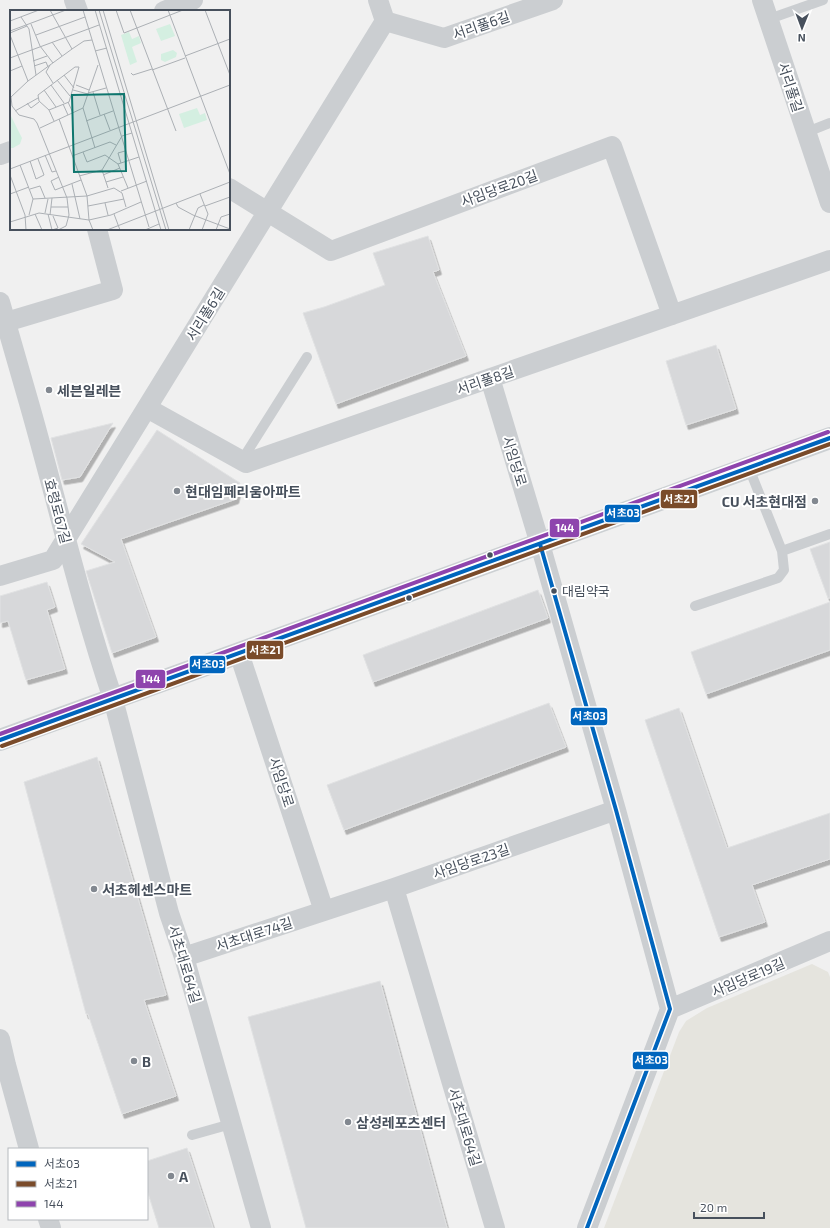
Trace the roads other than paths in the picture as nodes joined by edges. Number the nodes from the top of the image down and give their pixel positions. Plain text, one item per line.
1 (74, 0) edge
2 (193, 0) edge
3 (378, 0) edge
4 (553, 0) edge
5 (762, 0) edge
6 (823, 0) edge
7 (78, 10) edge
8 (167, 10) edge
9 (769, 20) junction
10 (385, 21) junction
11 (830, 124) edge
12 (806, 132) junction
13 (10, 151) edge
14 (0, 155) edge
15 (230, 189) edge
16 (830, 203) edge
17 (267, 212) junction
18 (97, 230) edge
19 (830, 260) edge
20 (0, 302) edge
21 (672, 315) junction
22 (6, 322) junction
23 (307, 357) dead end
24 (490, 378) junction
25 (147, 408) junction
26 (830, 438) edge
27 (242, 460) junction
28 (749, 468) junction
29 (830, 534) edge
30 (66, 540) junction
31 (540, 544) junction
32 (782, 551) junction
33 (0, 576) edge
34 (696, 606) dead end
35 (240, 653) junction
36 (113, 698) junction
37 (0, 740) edge
38 (616, 810) junction
39 (394, 888) junction
40 (324, 911) junction
41 (828, 946) edge
42 (184, 957) junction
43 (670, 1010) junction
44 (0, 1039) edge
45 (231, 1122) junction
46 (192, 1135) dead end
47 (29, 1148) edge
48 (261, 1228) edge
49 (495, 1228) edge
50 (587, 1228) edge

1 - 7 street
2 - 8 street
3 - 10 street
4 - 10 street, 서리풀6길
5 - 9 street, 서리풀길
6 - 9 lane
9 - 12 street, 서리풀길
10 - 17 street, 서리풀6길
11 - 12 lane
12 - 16 street, 서리풀길
13 - 14 street
15 - 17 street, 사임당로20길
17 - 21 street, 사임당로20길
17 - 25 street, 서리풀6길
18 - 22 street
19 - 21 street, 서리풀8길
20 - 22 street, 효령로67길
21 - 24 street, 서리풀8길
22 - 30 street, 효령로67길
23 - 27 lane
24 - 27 street, 서리풀8길
24 - 31 street, 사임당로
25 - 27 street
25 - 30 street, 서리풀6길
26 - 28 main road
28 - 31 main road
28 - 32 lane
29 - 32 lane
30 - 33 street, 서리풀6길
30 - 36 street, 효령로67길
31 - 35 main road
31 - 38 street
32 - 34 lane
35 - 36 main road
35 - 40 street, 사임당로
36 - 37 main road
36 - 42 street, 서초대로64길
38 - 39 street, 사임당로23길
38 - 43 street
39 - 40 street, 사임당로23길
39 - 49 street, 서초대로64길
40 - 42 street, 서초대로74길
41 - 43 street, 사임당로19길
42 - 45 street, 서초대로64길
43 - 50 street
44 - 47 street
45 - 46 lane
45 - 48 street, 서초대로64길

